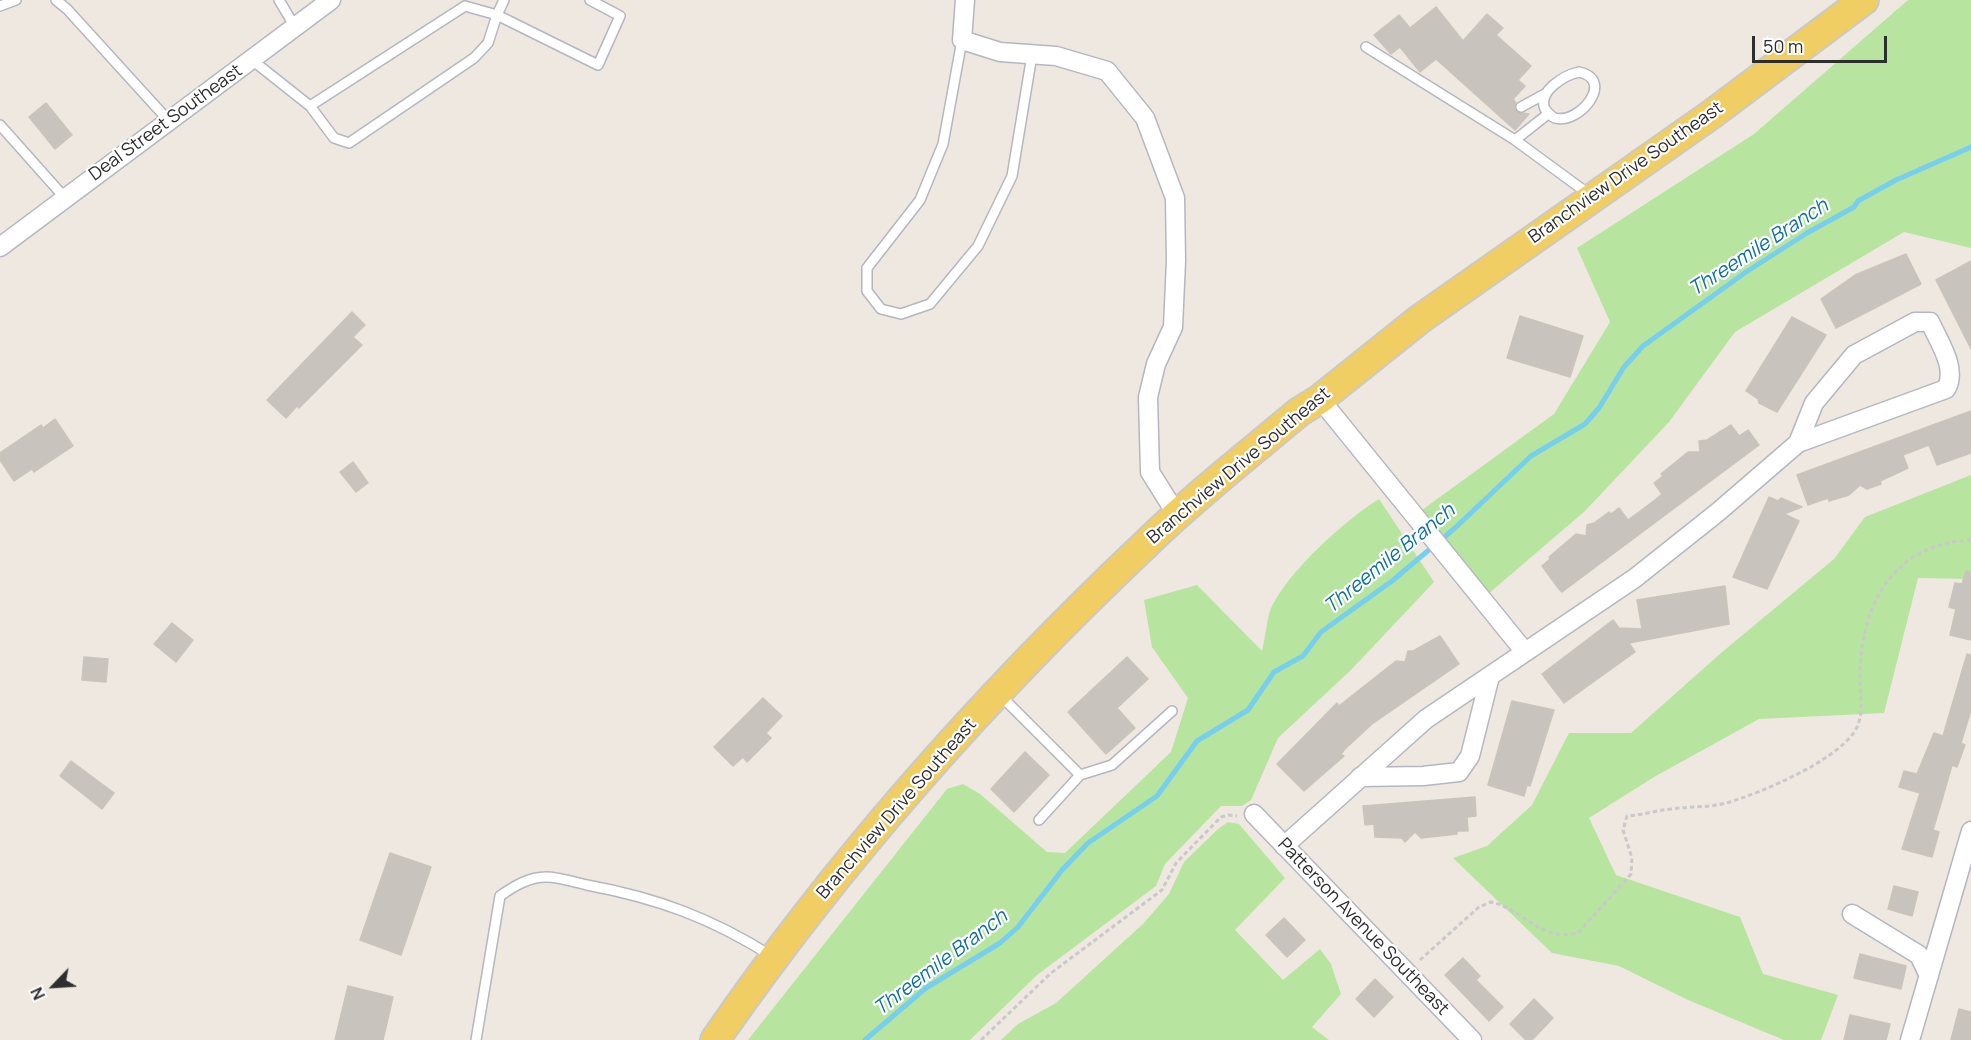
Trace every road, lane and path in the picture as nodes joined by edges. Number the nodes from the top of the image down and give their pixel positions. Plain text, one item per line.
1 (16, 0) edge
2 (56, 0) edge
3 (279, 0) edge
4 (331, 0) edge
5 (504, 0) edge
6 (590, 0) edge
7 (965, 0) edge
8 (1864, 0) edge
9 (0, 6) edge
10 (497, 15) junction
11 (295, 27) junction
12 (962, 40) junction
13 (1366, 48) dead end
14 (1032, 55) junction
15 (252, 60) junction
16 (1545, 94) junction
17 (310, 106) junction
18 (1521, 107) dead end
19 (1548, 114) junction
20 (168, 120) junction
21 (1506, 122) dead end
22 (0, 125) edge
23 (1498, 129) junction
24 (1515, 140) junction
25 (1592, 197) junction
26 (65, 198) junction
27 (0, 247) edge
28 (1320, 399) junction
29 (1798, 442) junction
30 (1177, 515) junction
31 (1971, 540) edge
32 (1525, 652) junction
33 (1490, 676) junction
34 (998, 693) junction
35 (1172, 711) dead end
36 (1080, 775) junction
37 (1360, 777) junction
38 (1247, 816) joint
39 (1039, 820) dead end
40 (1971, 831) edge
41 (1284, 846) junction
42 (1852, 914) dead end
43 (775, 958) junction
44 (1406, 973) junction
45 (1929, 976) junction
46 (476, 1040) edge
47 (715, 1040) edge
48 (981, 1040) edge
49 (1472, 1040) edge
50 (1910, 1040) edge

1 - 9 lane
2 - 20 lane
3 - 11 lane
4 - 11 street, Deal Street Southeast
5 - 10 lane
6 - 10 lane
7 - 12 street
8 - 25 main road, Branchview Drive Southeast
10 - 17 lane
10 - 17 lane
11 - 15 street, Deal Street Southeast
12 - 14 street
12 - 14 lane
13 - 23 lane
14 - 30 street
15 - 17 lane
15 - 20 street, Deal Street Southeast
16 - 18 lane
16 - 19 lane
16 - 19 lane
19 - 24 lane
20 - 26 street, Deal Street Southeast
21 - 23 lane
22 - 26 lane
23 - 24 lane
24 - 25 lane
25 - 28 main road, Branchview Drive Southeast
26 - 27 street, Deal Street Southeast
28 - 30 main road, Branchview Drive Southeast
28 - 32 street
29 - 29 street
29 - 32 street
30 - 34 main road, Branchview Drive Southeast
31 - 44 path
32 - 33 street
33 - 37 street
33 - 37 street
34 - 36 lane
34 - 43 main road, Branchview Drive Southeast
35 - 36 lane
36 - 39 lane
37 - 41 street
38 - 41 street, Patterson Avenue Southeast
38 - 48 path
40 - 45 street
41 - 44 street, Patterson Avenue Southeast
42 - 45 street
43 - 46 lane
43 - 47 main road, Branchview Drive Southeast
44 - 49 street, Patterson Avenue Southeast
45 - 50 street

